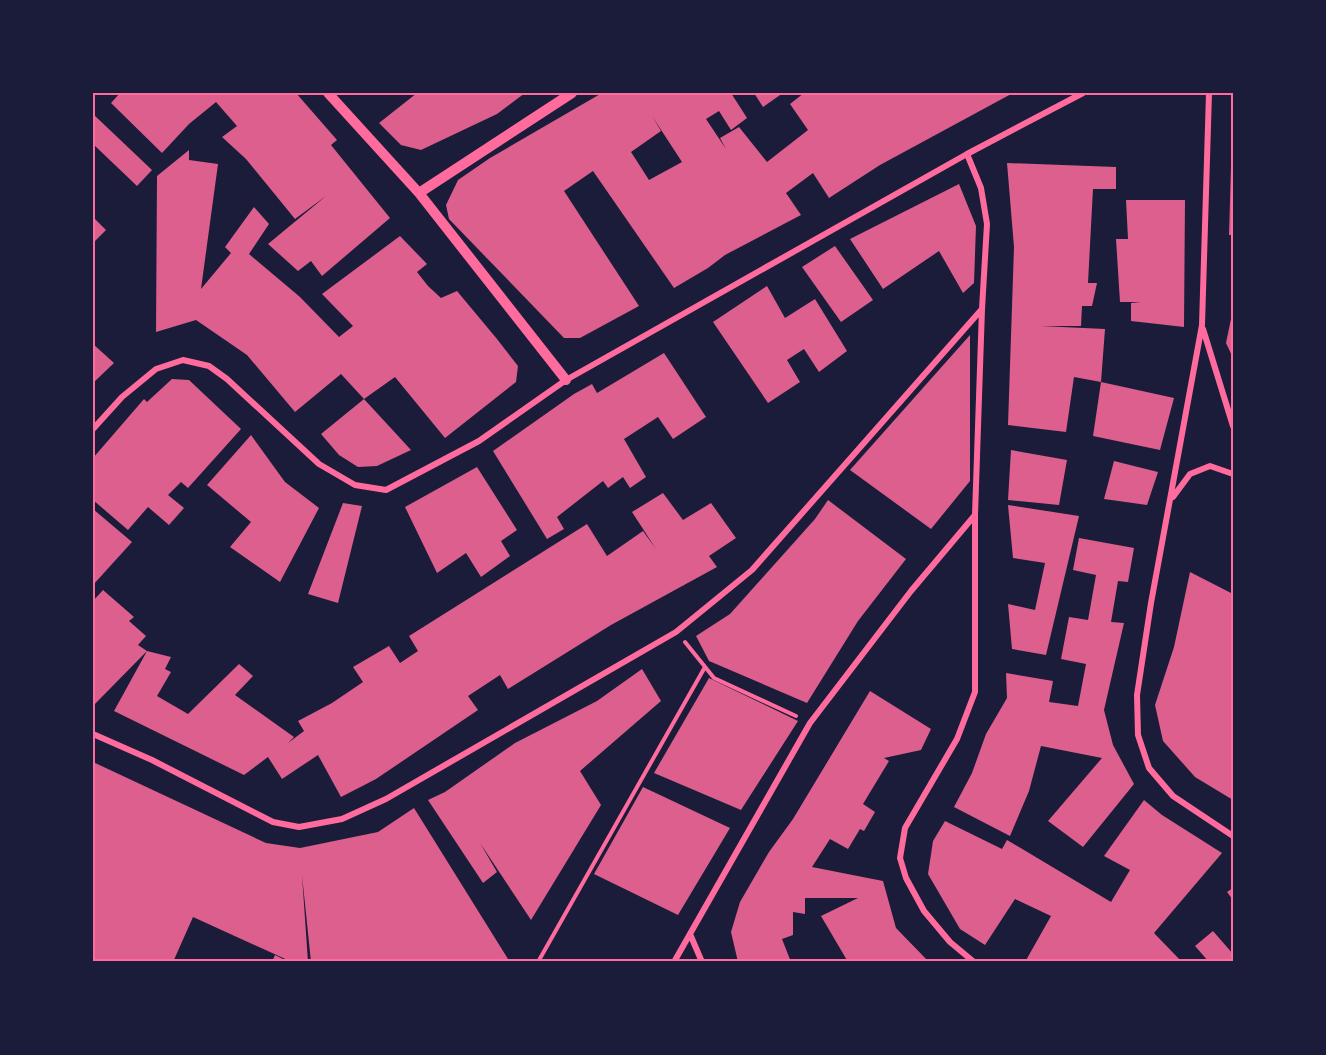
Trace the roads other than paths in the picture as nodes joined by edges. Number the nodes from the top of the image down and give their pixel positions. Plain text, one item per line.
1 (328, 93) edge
2 (572, 93) edge
3 (1083, 93) edge
4 (1209, 93) edge
5 (967, 154) junction
6 (419, 193) junction
7 (982, 309) junction
8 (1202, 325) junction
9 (566, 380) junction
10 (1233, 426) edge
11 (93, 429) edge
12 (1233, 474) edge
13 (1172, 500) junction
14 (975, 515) junction
15 (93, 734) edge
16 (1233, 836) edge
17 (690, 934) junction
18 (674, 962) edge
19 (702, 962) edge
20 (974, 962) edge

1 - 6 street
2 - 6 street
3 - 5 street
4 - 8 street
5 - 7 street
5 - 9 street
6 - 9 street
7 - 14 street
7 - 15 street
8 - 10 street
8 - 13 street
9 - 11 street
12 - 13 street
13 - 16 street
14 - 17 street
14 - 20 street
17 - 18 street
17 - 19 street

